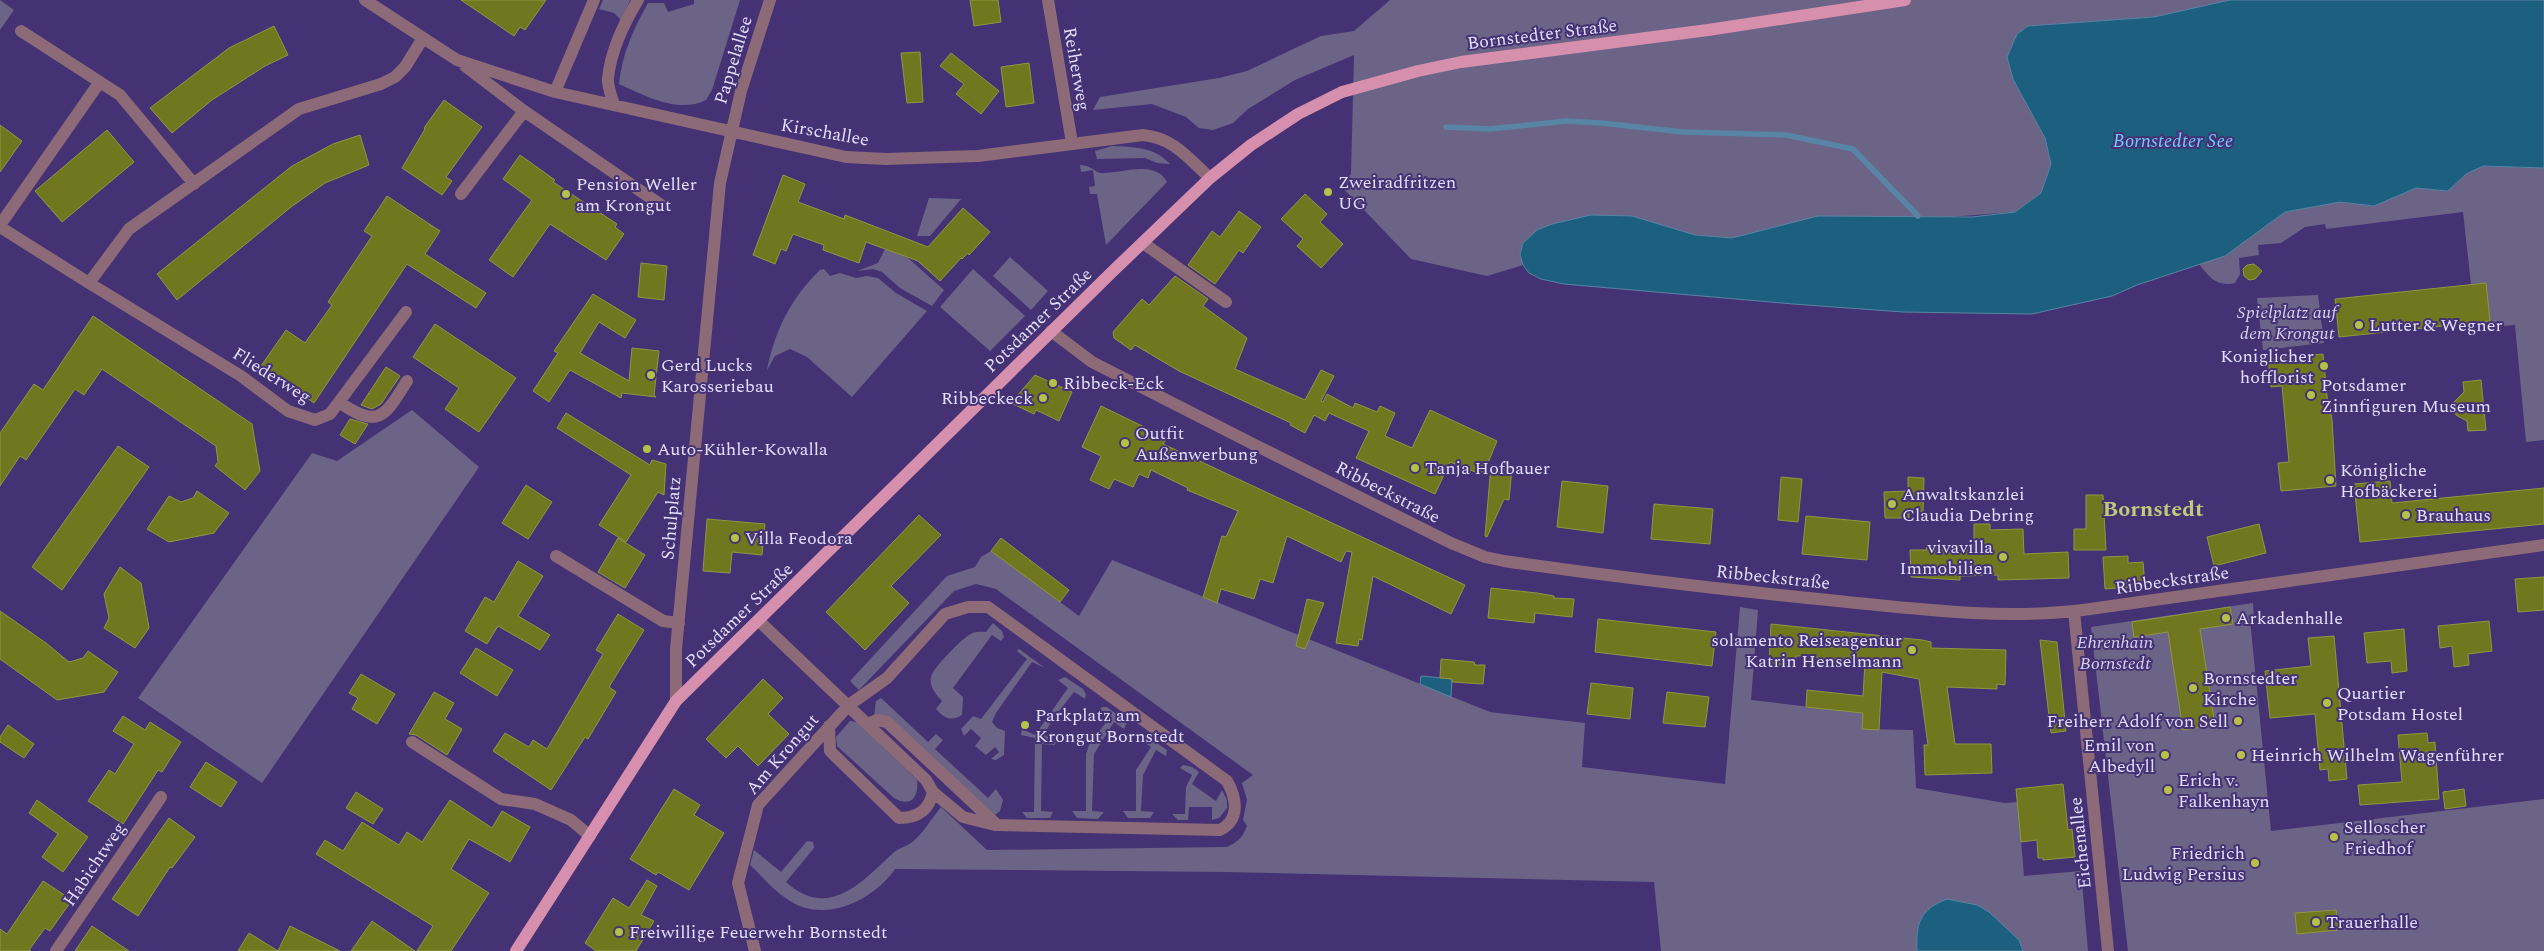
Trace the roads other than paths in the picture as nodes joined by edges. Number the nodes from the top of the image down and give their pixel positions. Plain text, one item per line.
1 (365, 0) edge
2 (594, 0) edge
3 (638, 0) edge
4 (770, 0) edge
5 (1048, 0) edge
6 (1905, 0) edge
7 (21, 31) dead end
8 (423, 38) junction
9 (456, 60) junction
10 (100, 83) junction
11 (555, 92) junction
12 (614, 105) junction
13 (524, 110) junction
14 (730, 131) junction
15 (1072, 143) junction
16 (1210, 178) junction
17 (194, 184) junction
18 (461, 194) dead end
19 (661, 205) dead end
20 (0, 226) edge
21 (1143, 243) junction
22 (88, 283) junction
23 (1226, 302) dead end
24 (406, 312) dead end
25 (1051, 331) junction
26 (407, 381) dead end
27 (339, 402) junction
28 (2544, 545) edge
29 (556, 556) dead end
30 (2074, 611) junction
31 (759, 621) junction
32 (679, 623) junction
33 (676, 701) junction
34 (849, 704) junction
35 (867, 724) junction
36 (829, 726) junction
37 (412, 742) dead end
38 (933, 792) junction
39 (161, 797) dead end
40 (996, 825) junction
41 (590, 836) junction
42 (56, 951) edge
43 (516, 951) edge
44 (755, 951) edge
45 (2108, 951) edge

1 - 8 street, Kirschallee
2 - 11 street
3 - 12 street
4 - 14 street, Pappelallee
5 - 15 street, Reiherweg
6 - 16 main road, Bornstedter Straße
7 - 10 street
8 - 9 street, Kirschallee
8 - 17 street
9 - 11 street, Kirschallee
9 - 13 street, Kirschallee
10 - 17 street
10 - 20 street
11 - 12 street, Kirschallee
12 - 14 street, Kirschallee
13 - 18 street
13 - 19 street, Kirschallee
14 - 15 street, Kirschallee
14 - 32 street, Schulplatz
15 - 16 street, Kirschallee
16 - 21 main road, Potsdamer Straße
17 - 22 street
20 - 22 street, Fliederweg
21 - 23 street
21 - 25 main road, Potsdamer Straße
22 - 27 street, Fliederweg
24 - 27 street, Fliederweg
25 - 30 street, Ribbeckstraße
25 - 31 main road, Potsdamer Straße
26 - 27 street
28 - 30 street, Ribbeckstraße
29 - 32 street
30 - 45 street, Eichenallee
31 - 33 main road, Potsdamer Straße
31 - 34 street
32 - 33 street, Schulplatz
33 - 41 main road, Potsdamer Straße
34 - 35 street, Am Krongut
34 - 36 street, Am Krongut
34 - 40 street, Am Krongut
35 - 38 street, Am Krongut
35 - 40 street
36 - 38 street
36 - 44 street, Am Krongut
37 - 41 street
38 - 40 street, Am Krongut
39 - 42 street, Habichtweg
41 - 43 main road, Potsdamer Straße

